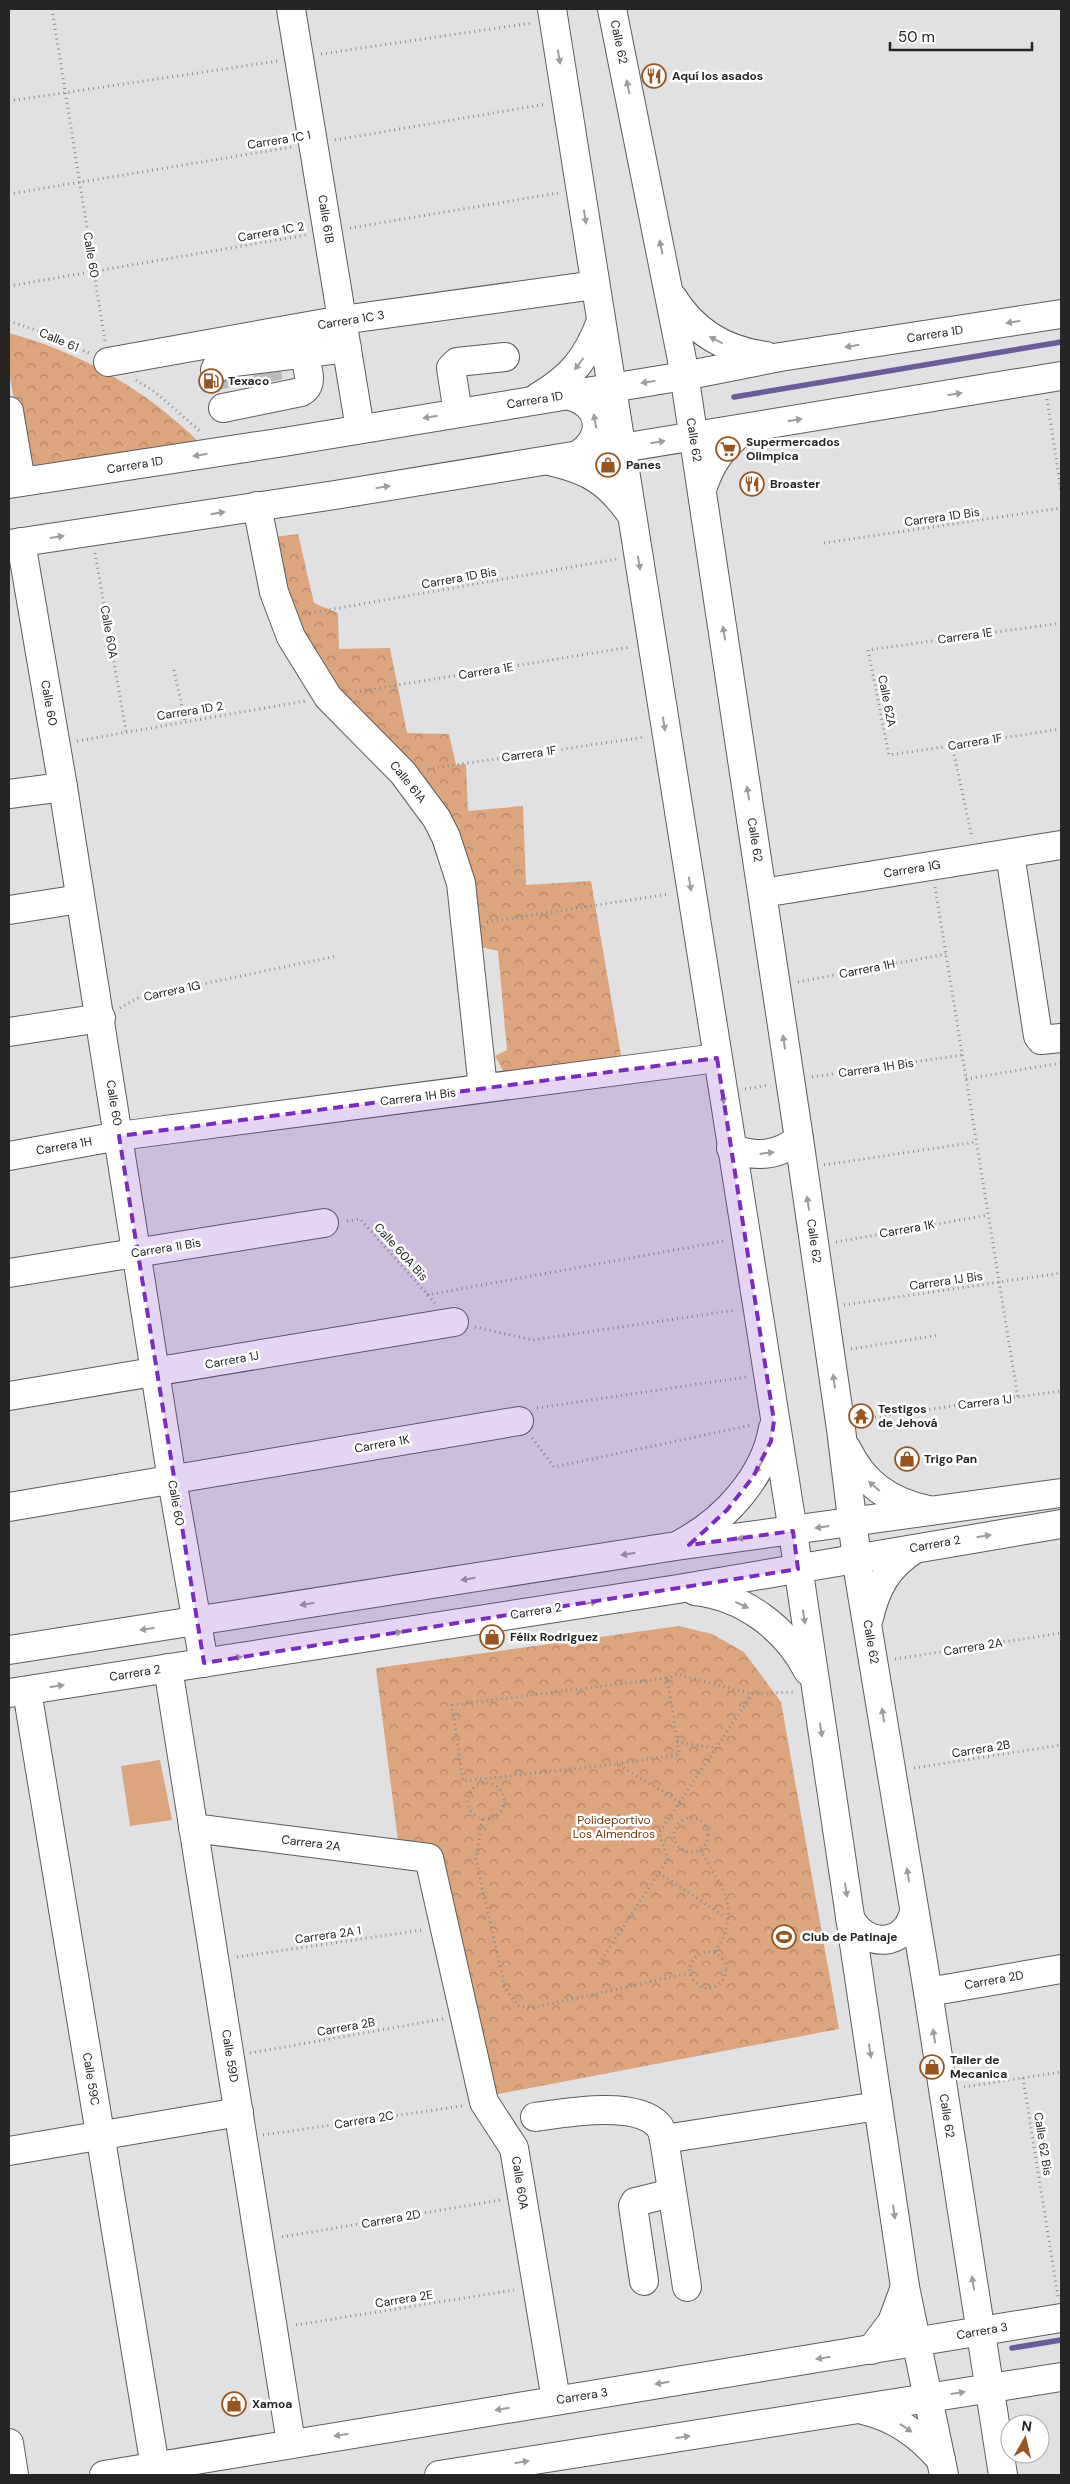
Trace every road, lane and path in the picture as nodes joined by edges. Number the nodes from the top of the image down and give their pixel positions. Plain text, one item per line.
1 (52, 9) edge
2 (291, 9) edge
3 (552, 9) edge
4 (612, 9) edge
5 (552, 103) dead end
6 (313, 143) junction
7 (80, 182) junction
8 (566, 191) dead end
9 (9, 194) edge
10 (328, 232) junction
11 (94, 271) junction
12 (595, 285) junction
13 (9, 286) edge
14 (671, 294) junction
15 (1061, 314) edge
16 (342, 320) junction
17 (9, 321) edge
18 (601, 321) junction
19 (347, 348) junction
20 (304, 354) junction
21 (505, 357) dead end
22 (780, 357) junction
23 (108, 362) junction
24 (268, 375) junction
25 (684, 376) junction
26 (1053, 378) edge
27 (612, 388) junction
28 (219, 389) junction
29 (566, 395) junction
30 (530, 401) junction
31 (9, 411) edge
32 (458, 413) junction
33 (747, 428) junction
34 (360, 429) junction
35 (694, 436) junction
36 (284, 442) junction
37 (621, 448) junction
38 (224, 451) junction
39 (576, 456) junction
40 (546, 460) junction
41 (15, 483) edge
42 (702, 490) junction
43 (1061, 490) edge
44 (257, 506) junction
45 (1061, 508) edge
46 (632, 515) junction
47 (92, 532) junction
48 (15, 543) edge
49 (824, 543) dead end
50 (638, 554) junction
51 (282, 618) junction
52 (1061, 623) edge
53 (633, 646) dead end
54 (868, 650) joint
55 (174, 670) dead end
56 (328, 697) junction
57 (184, 721) junction
58 (1061, 728) edge
59 (126, 731) junction
60 (646, 737) dead end
61 (56, 746) junction
62 (952, 746) junction
63 (888, 755) joint
64 (403, 773) junction
65 (63, 788) junction
66 (9, 794) edge
67 (1061, 845) edge
68 (1010, 854) junction
69 (977, 859) junction
70 (935, 886) dead end
71 (676, 893) dead end
72 (763, 893) junction
73 (80, 899) junction
74 (9, 910) edge
75 (467, 925) junction
76 (946, 954) junction
77 (337, 956) dead end
78 (797, 982) dead end
79 (101, 1018) junction
80 (9, 1032) edge
81 (1061, 1038) edge
82 (962, 1055) junction
83 (717, 1058) junction
84 (1061, 1064) edge
85 (966, 1079) junction
86 (790, 1081) junction
87 (483, 1088) junction
88 (722, 1093) junction
89 (119, 1136) junction
90 (799, 1139) junction
91 (976, 1142) junction
92 (731, 1148) junction
93 (9, 1156) edge
94 (814, 1167) dead end
95 (988, 1215) junction
96 (324, 1223) joint
97 (729, 1240) dead end
98 (835, 1242) dead end
99 (136, 1252) junction
100 (9, 1273) edge
101 (1061, 1273) edge
102 (999, 1282) junction
103 (427, 1295) junction
104 (834, 1306) dead end
105 (742, 1309) dead end
106 (454, 1322) junction
107 (939, 1335) dead end
108 (849, 1349) dead end
109 (156, 1373) junction
110 (752, 1376) dead end
111 (1061, 1391) edge
112 (9, 1396) edge
113 (1018, 1398) junction
114 (519, 1421) junction
115 (766, 1422) junction
116 (845, 1425) junction
117 (172, 1480) junction
118 (1061, 1493) edge
119 (9, 1507) edge
120 (935, 1512) junction
121 (852, 1523) junction
122 (1061, 1524) edge
123 (793, 1531) junction
124 (676, 1546) junction
125 (919, 1546) junction
126 (857, 1559) junction
127 (798, 1569) junction
128 (413, 1588) junction
129 (678, 1589) junction
130 (198, 1621) junction
131 (422, 1629) junction
132 (869, 1630) junction
133 (1061, 1633) edge
134 (9, 1650) edge
135 (885, 1661) dead end
136 (204, 1663) junction
137 (168, 1668) junction
138 (667, 1680) junction
139 (804, 1687) junction
140 (18, 1692) edge
141 (752, 1694) junction
142 (677, 1742) junction
143 (1061, 1745) edge
144 (716, 1748) junction
145 (617, 1764) junction
146 (912, 1769) dead end
147 (680, 1802) junction
148 (482, 1819) junction
149 (194, 1828) junction
150 (700, 1850) junction
151 (429, 1858) joint
152 (659, 1873) junction
153 (914, 1912) junction
154 (724, 1916) dead end
155 (850, 1918) junction
156 (445, 1927) junction
157 (715, 1952) junction
158 (214, 1960) junction
159 (599, 1964) dead end
160 (1061, 1969) edge
161 (689, 1973) junction
162 (928, 1992) junction
163 (464, 2015) junction
164 (230, 2057) junction
165 (1061, 2072) edge
166 (1023, 2078) junction
167 (956, 2089) dead end
168 (484, 2102) junction
169 (878, 2106) junction
170 (535, 2117) dead end
171 (241, 2126) junction
172 (100, 2136) junction
173 (664, 2139) junction
174 (9, 2151) edge
175 (672, 2193) junction
176 (522, 2196) junction
177 (259, 2241) junction
178 (644, 2281) dead end
179 (537, 2286) junction
180 (687, 2287) dead end
181 (905, 2287) junction
182 (1060, 2310) edge
183 (273, 2329) junction
184 (980, 2331) junction
185 (917, 2343) junction
186 (871, 2350) junction
187 (1056, 2378) edge
188 (989, 2389) junction
189 (927, 2398) junction
190 (556, 2400) junction
191 (863, 2410) junction
192 (1004, 2414) edge
193 (1000, 2426) edge
194 (9, 2443) edge
195 (291, 2443) junction
196 (1000, 2454) edge
197 (1000, 2458) edge
198 (155, 2467) junction
199 (943, 2468) edge
200 (14, 2475) edge
201 (104, 2475) edge
202 (439, 2475) edge

1 - 7 path, Calle 60
2 - 6 street, Calle 61B
3 -> 12 street
14 -> 4 street, Calle 62
5 - 6 path, Carrera 1C 1
6 - 7 path, Carrera 1C 1
6 - 10 street, Calle 61B
7 - 9 path, Carrera 1C 1
7 - 11 path, Calle 60
8 - 10 path, Carrera 1C 2
10 - 11 path, Carrera 1C 2
10 - 16 street, Calle 61B
11 - 13 path, Carrera 1C 2
11 - 23 path, Calle 60
12 - 16 street, Carrera 1C 3
12 - 18 street
22 -> 14 street
14 - 25 street, Calle 62
15 -> 22 street, Carrera 1D
16 - 19 street, Calle 61B
16 - 23 street, Carrera 1C 3
17 - 23 path, Calle 61
18 - 27 street
18 -> 30 street
19 - 20 street
19 - 34 street, Calle 61B
20 - 24 street
20 - 24 street
21 - 32 street
22 - 25 street, Carrera 1D
23 - 38 path
24 - 28 street
24 - 28 street
24 - 36 street
25 -> 27 street, Carrera 1D
25 - 35 street, Calle 62
33 -> 26 street
26 - 43 path
27 - 29 street, Carrera 1D
27 - 37 street
28 - 38 street
29 - 30 street, Carrera 1D
39 -> 29 street
30 - 32 street, Carrera 1D
31 - 41 street
32 -> 34 street, Carrera 1D
33 - 35 street
33 - 42 street
34 - 36 street, Carrera 1D
37 -> 35 street
35 - 42 street, Calle 62
36 - 38 street, Carrera 1D
37 - 39 street
37 - 46 street
38 -> 41 street, Carrera 1D
39 - 40 street
44 -> 40 street
40 - 46 street
72 -> 42 street, Calle 62
47 -> 44 street
44 - 51 street, Calle 61A
45 - 49 path, Carrera 1D Bis
46 - 50 street
48 -> 47 street
47 - 59 path, Calle 60A
48 - 61 street, Calle 60
50 - 51 path, Carrera 1D Bis
50 -> 83 street
51 - 56 street, Calle 61A
52 - 54 path, Carrera 1E
53 - 56 path, Carrera 1E
54 - 63 path, Calle 62A
55 - 57 path
56 - 57 path, Carrera 1D 2
56 - 64 street, Calle 61A
57 - 59 path, Carrera 1D 2
58 - 62 path, Carrera 1F
59 - 61 path, Carrera 1D 2
60 - 64 path, Carrera 1F
61 - 65 street, Calle 60
62 - 63 path, Carrera 1F
62 - 69 path
64 - 75 street, Calle 61A
65 - 66 street
65 - 73 street, Calle 60
67 - 68 street, Carrera 1G
68 - 69 street, Carrera 1G
68 - 81 street
69 - 72 street, Carrera 1G
70 - 76 path
71 - 75 path
86 -> 72 street, Calle 62
73 - 74 street
73 - 79 street, Calle 60
75 - 87 street, Calle 61A
76 - 78 path, Carrera 1H
76 - 82 path
77 - 79 path, Carrera 1G
79 - 80 street
79 - 89 street, Calle 60
82 - 85 path
82 - 86 path, Carrera 1H Bis
83 - 87 street, Carrera 1H Bis
83 - 88 street
84 - 85 path
85 - 91 path
86 - 88 path, Carrera 1H Bis
86 - 90 street, Calle 62
87 - 89 street, Carrera 1H Bis
88 -> 92 street
89 - 93 street, Carrera 1H
89 - 99 street, Calle 60
92 -> 90 street
116 -> 90 street, Calle 62
91 - 94 path
91 - 95 path
92 - 115 street
95 - 98 path, Carrera 1K
95 - 102 path
96 - 99 street, Carrera 1I Bis
96 - 103 path, Calle 60A Bis
97 - 103 path
99 - 100 street, Carrera 1I Bis
99 - 109 street, Calle 60
101 - 102 path, Carrera 1J Bis
102 - 104 path, Carrera 1J Bis
102 - 113 path
103 - 106 path, Calle 60A Bis
105 - 106 path
106 - 109 street, Carrera 1J
107 - 108 path
109 - 112 street, Carrera 1J
109 - 117 street, Calle 60
110 - 114 path
111 - 113 path, Carrera 1J
113 - 116 path, Carrera 1J
114 - 115 path
114 - 117 street, Carrera 1K
115 - 123 street
115 -> 124 street
120 -> 116 street
116 - 121 street, Calle 62
117 - 119 street, Carrera 1K
117 - 130 street, Calle 60
118 - 120 street
120 - 121 street
121 -> 123 street
121 - 126 street, Calle 62
125 -> 122 street, Carrera 2
123 -> 124 street
123 - 127 street
124 -> 128 street
125 - 126 street, Carrera 2
125 - 132 street
126 - 127 street, Carrera 2
126 - 132 street, Calle 62
127 - 129 street, Carrera 2
127 -> 139 street
128 -> 130 street
128 - 131 street
131 -> 129 street, Carrera 2
129 -> 139 street
130 -> 134 street
130 - 136 street, Calle 60
136 -> 131 street, Carrera 2
153 -> 132 street, Calle 62
133 - 135 path, Carrera 2A
136 - 137 street, Carrera 2
140 -> 137 street, Carrera 2
137 - 149 street, Calle 59D
138 - 141 path
138 - 142 path
138 - 145 path
139 - 141 path
139 -> 155 street
140 - 172 street, Calle 59C
141 - 144 path
142 - 144 path
142 - 145 path
143 - 146 path, Carrera 2B
144 - 147 path
145 - 147 path
147 - 152 path
148 - 148 path
148 - 161 path
149 - 151 street, Carrera 2A
149 - 158 street, Calle 59D
150 - 150 path
150 - 157 path
151 - 156 street, Calle 60A
152 - 154 path
152 - 159 path
153 - 155 street
153 - 162 street, Calle 62
155 -> 169 street
156 - 158 path, Carrera 2A 1
156 - 163 street, Calle 60A
157 - 161 path
157 - 161 path
158 - 164 street, Calle 59D
160 - 162 street, Carrera 2D
184 -> 162 street, Calle 62
163 - 164 path, Carrera 2B
163 - 168 street, Calle 60A
164 - 171 street, Calle 59D
165 - 166 path
166 - 167 path
166 - 182 path, Calle 62 Bis
168 - 171 path, Carrera 2C
168 - 176 street, Calle 60A
169 - 173 street
169 -> 181 street
170 - 173 street
171 - 172 street
171 - 177 street, Calle 59D
172 - 174 street
172 - 198 street, Calle 59C
173 - 175 street
175 - 178 street
175 - 180 street
176 - 177 path, Carrera 2D
176 - 179 street, Calle 60A
177 - 183 street, Calle 59D
179 - 183 path, Carrera 2E
179 - 190 street, Calle 60A
181 - 185 street
181 - 186 street
182 - 184 street, Carrera 3
183 - 195 street, Calle 59D
184 - 185 street, Carrera 3
184 - 188 street, Calle 62
185 - 186 street, Carrera 3
185 - 189 street
186 -> 190 street, Carrera 3
187 - 188 street
187 - 192 street
189 -> 188 street
188 - 197 street, Calle 62
189 - 191 street
189 - 199 street
190 -> 195 street, Carrera 3
191 -> 199 street
202 -> 191 street
193 - 196 street
194 - 200 street
195 - 198 street, Carrera 3
198 - 201 street, Carrera 3

